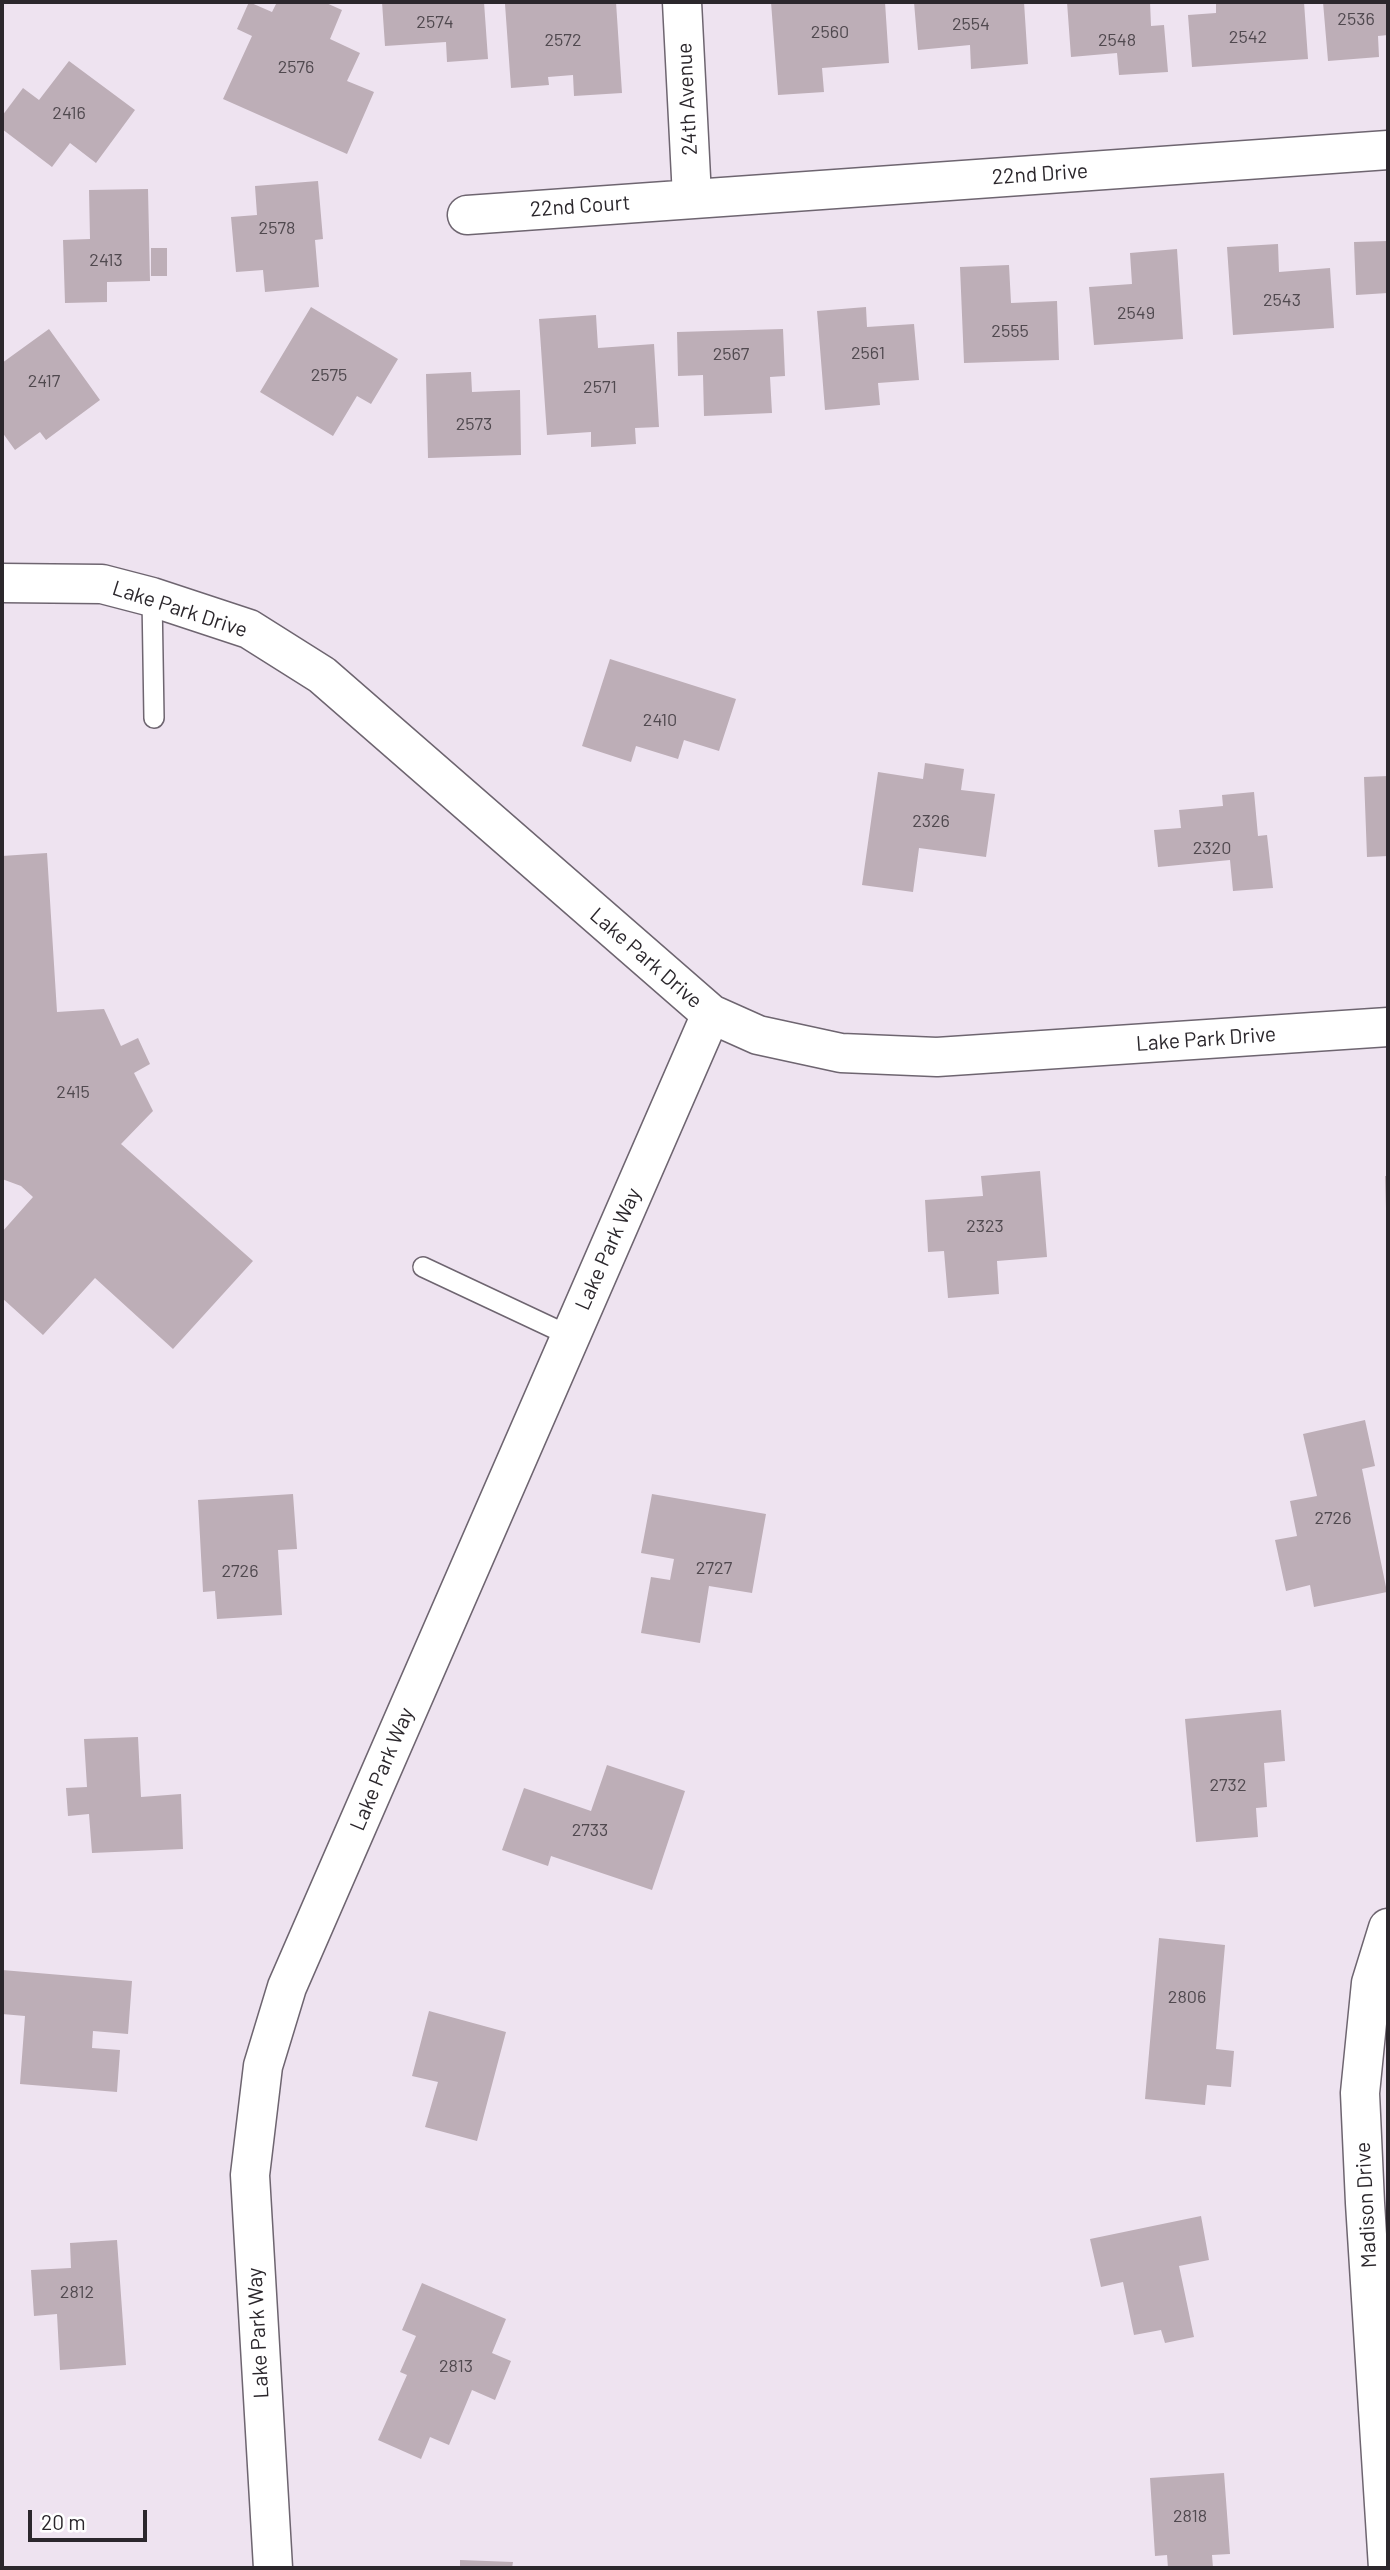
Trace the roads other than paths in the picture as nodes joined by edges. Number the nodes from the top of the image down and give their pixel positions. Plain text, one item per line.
1 (681, 2) edge
2 (1388, 150) edge
3 (692, 197) junction
4 (467, 215) dead end
5 (2, 583) edge
6 (152, 597) junction
7 (154, 718) dead end
8 (710, 1014) junction
9 (1388, 1027) edge
10 (424, 1267) dead end
11 (570, 1336) junction
12 (1388, 1928) edge
13 (274, 2568) edge
14 (1388, 2568) edge

1 - 3 street, 24th Avenue
2 - 3 street, 22nd Drive
3 - 4 street, 22nd Court
5 - 6 street, Lake Park Drive
6 - 7 lane
6 - 8 street, Lake Park Drive
8 - 9 street, Lake Park Drive
8 - 11 street, Lake Park Way
10 - 11 lane
11 - 13 street, Lake Park Way
12 - 14 street, Madison Drive

